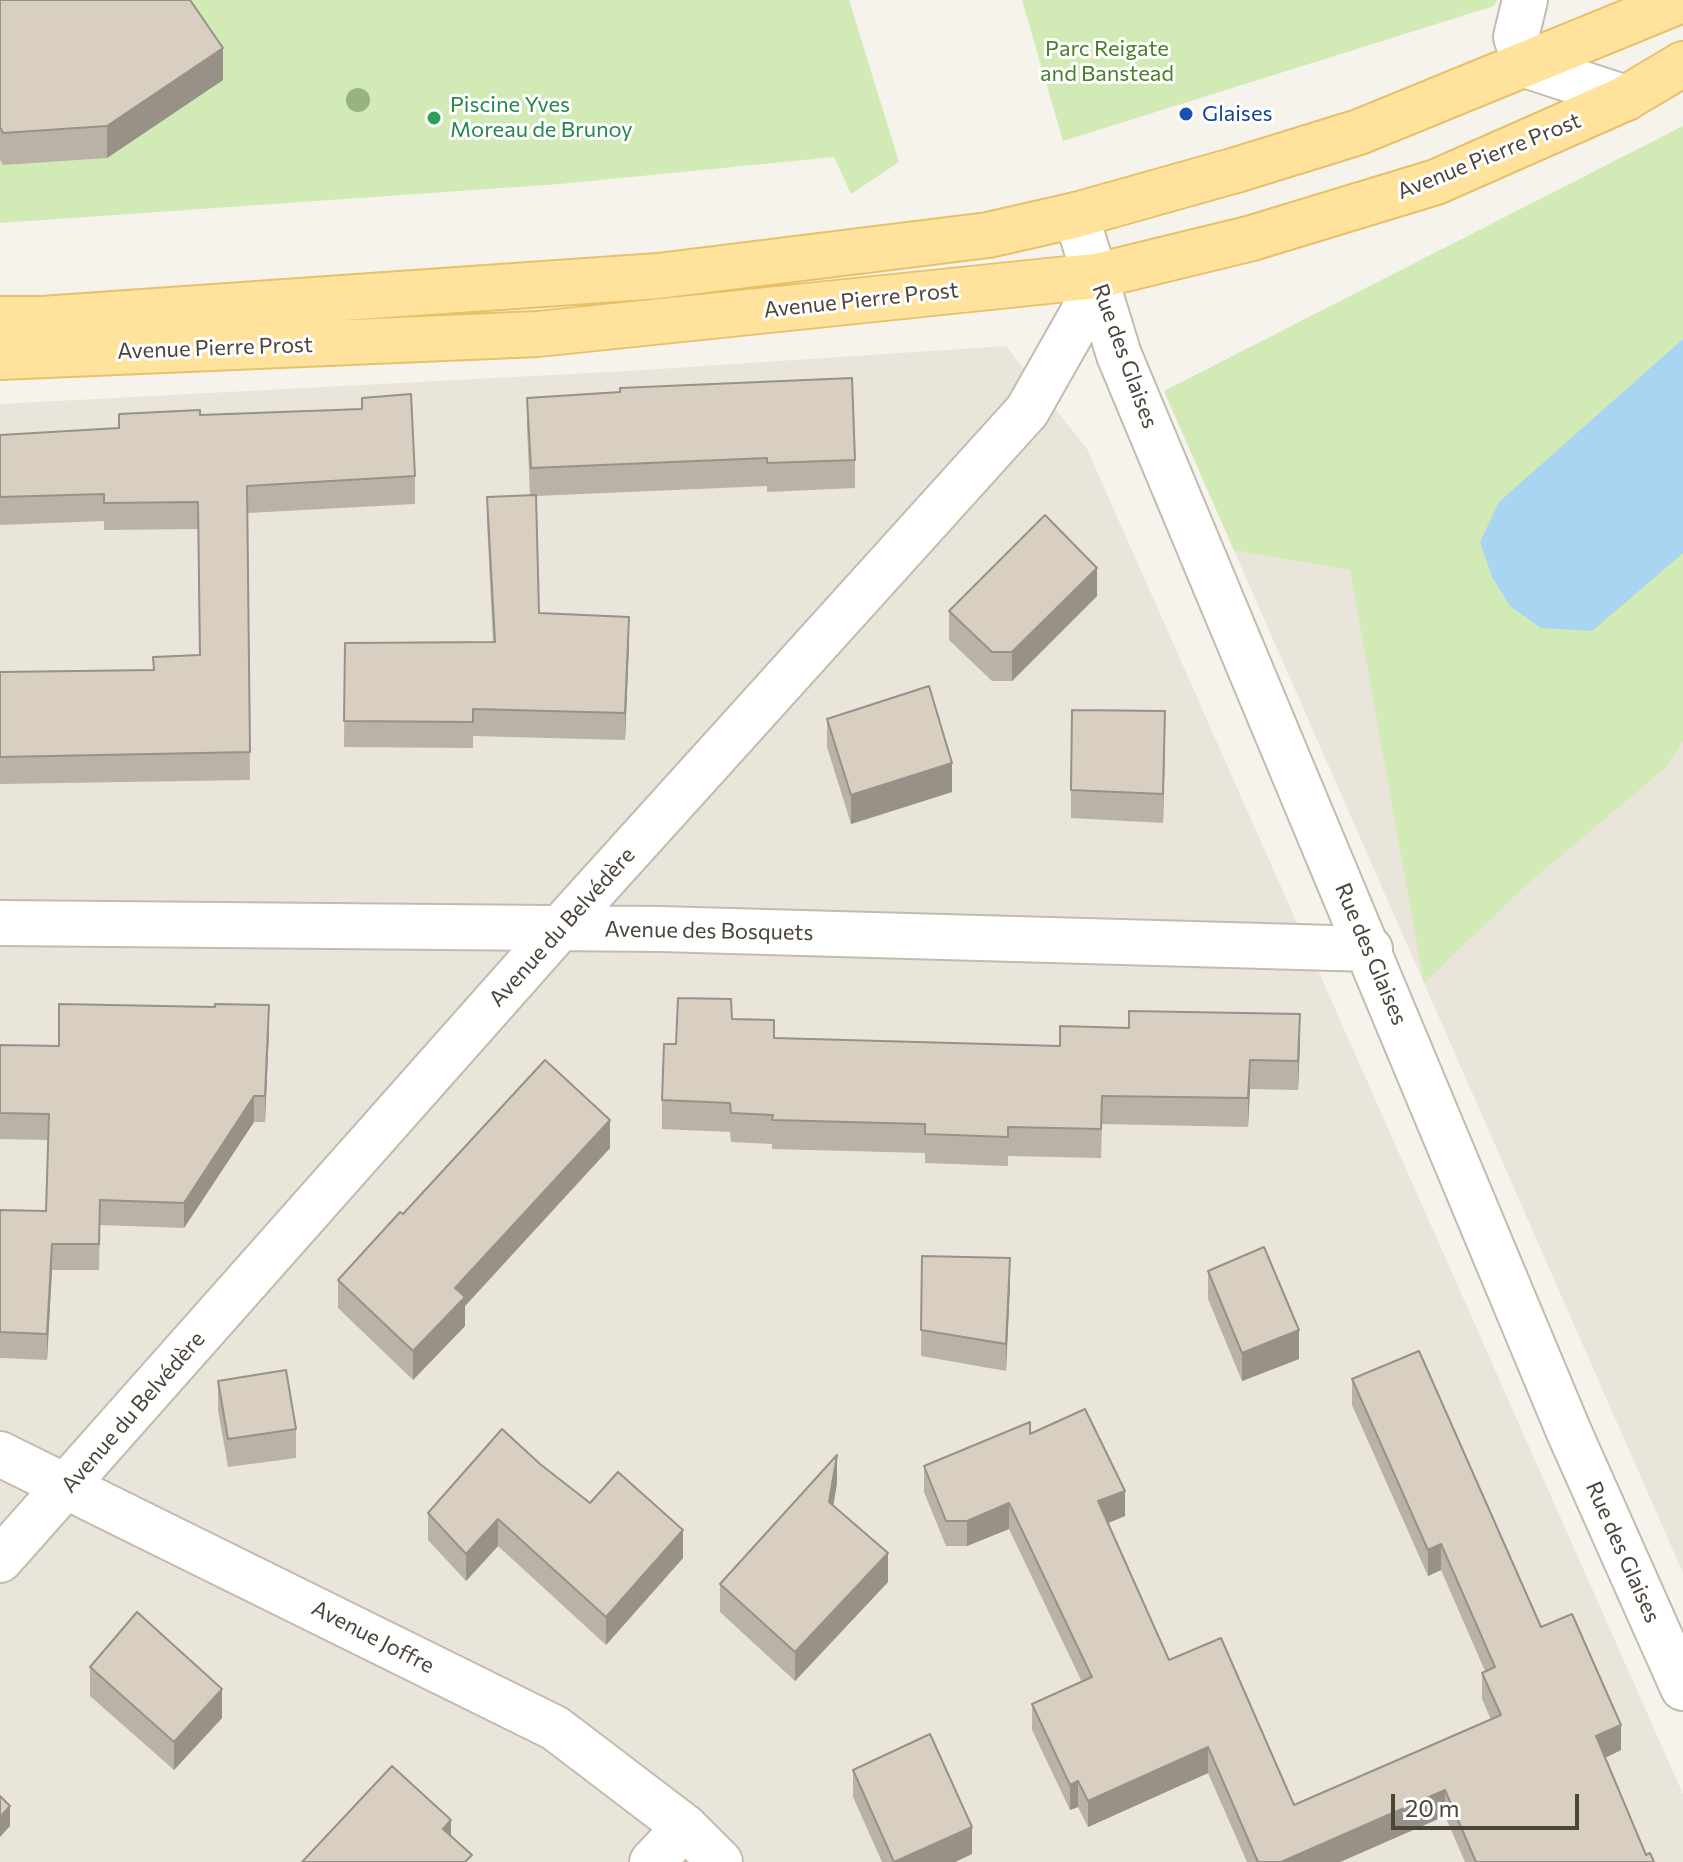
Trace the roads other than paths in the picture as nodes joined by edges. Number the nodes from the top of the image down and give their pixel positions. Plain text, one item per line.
1 (1525, 0) edge
2 (1682, 0) edge
3 (1683, 64) edge
4 (1525, 65) junction
5 (1626, 98) junction
6 (1076, 215) junction
7 (1096, 276) junction
8 (0, 319) edge
9 (0, 357) edge
10 (0, 923) edge
11 (560, 928) junction
12 (1370, 949) junction
13 (0, 1454) edge
14 (67, 1487) junction
15 (0, 1560) edge
16 (1683, 1688) edge
17 (685, 1827) junction
18 (652, 1862) edge
19 (720, 1862) edge

1 - 4 street
2 - 4 main road, Avenue Pierre Prost
3 - 5 main road, Avenue Pierre Prost
4 - 5 street
4 - 6 main road, Avenue Pierre Prost
5 - 7 main road, Avenue Pierre Prost
6 - 7 street, Rue des Glaises
6 - 8 main road, Avenue Pierre Prost
7 - 9 main road, Avenue Pierre Prost
7 - 11 street, Avenue du Belvédère
7 - 12 street, Rue des Glaises
10 - 11 street, Avenue des Bosquets
11 - 12 street, Avenue des Bosquets
11 - 14 street, Avenue du Belvédère
12 - 16 street, Rue des Glaises
13 - 14 street, Avenue Joffre
14 - 15 street, Avenue du Belvédère
14 - 17 street, Avenue Joffre
17 - 18 street
17 - 19 street, Avenue Joffre

